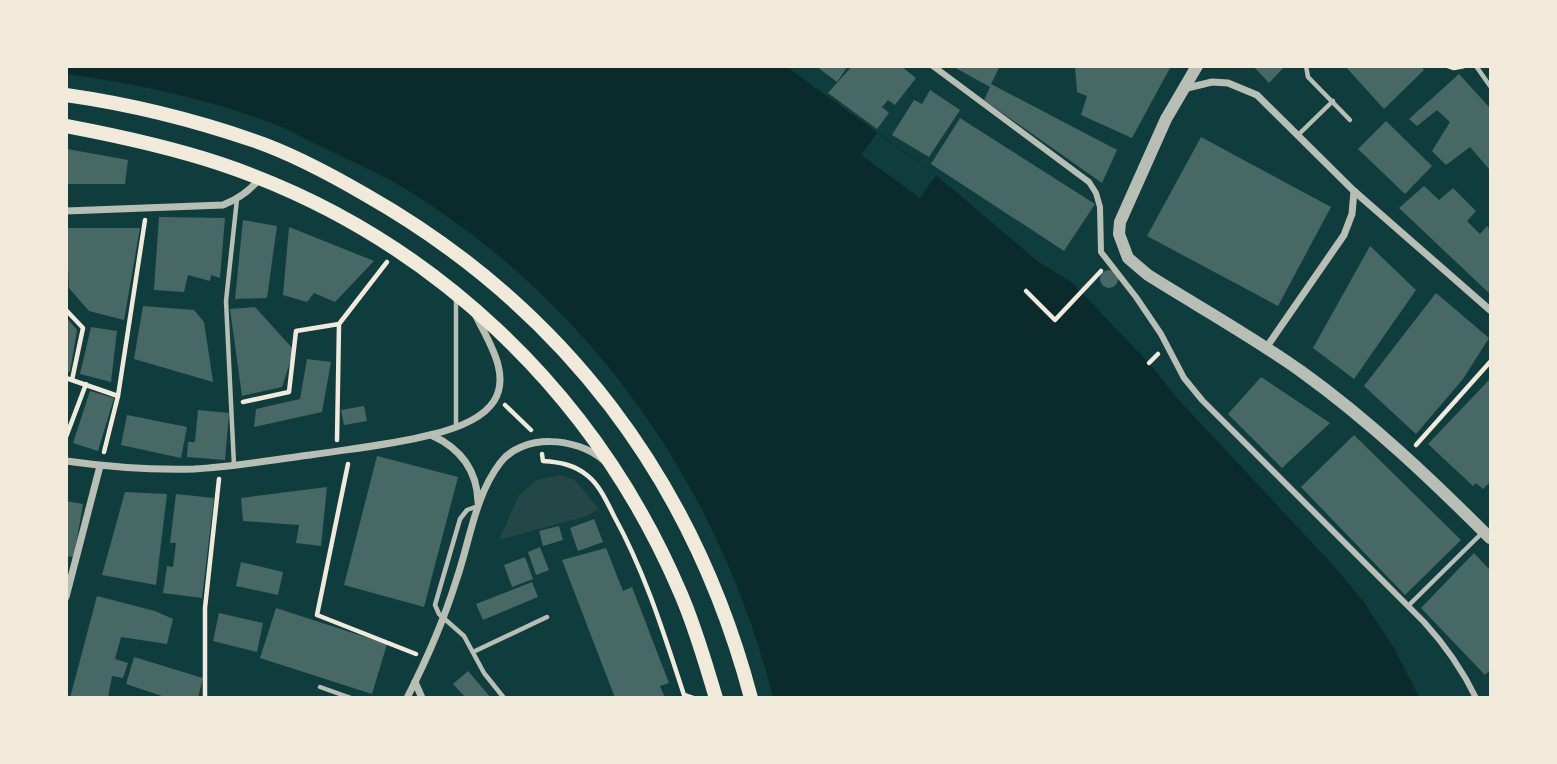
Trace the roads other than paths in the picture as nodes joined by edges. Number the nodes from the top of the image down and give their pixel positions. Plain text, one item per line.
1 (933, 66) edge
2 (1197, 66) edge
3 (1306, 66) edge
4 (1476, 66) edge
5 (1490, 86) edge
6 (1181, 90) junction
7 (66, 95) edge
8 (1333, 101) junction
9 (1350, 120) dead end
10 (66, 126) edge
11 (1299, 134) junction
12 (260, 178) junction
13 (1354, 191) junction
14 (237, 200) junction
15 (66, 211) edge
16 (456, 293) junction
17 (471, 306) junction
18 (1490, 310) edge
19 (1265, 349) junction
20 (456, 426) junction
21 (431, 435) junction
22 (66, 461) edge
23 (100, 466) junction
24 (234, 466) junction
25 (619, 474) junction
26 (478, 506) junction
27 (1487, 534) edge
28 (66, 597) edge
29 (1408, 606) junction
30 (444, 616) junction
31 (547, 617) dead end
32 (473, 652) junction
33 (415, 682) junction
34 (320, 687) dead end
35 (351, 698) edge
36 (407, 698) edge
37 (422, 698) edge
38 (504, 698) edge
39 (716, 698) edge
40 (751, 698) edge
41 (1476, 698) edge

1 - 29 street
2 - 6 street
3 - 8 lane
4 - 5 lane
6 - 11 street
6 - 19 street
7 - 40 main road
8 - 9 lane
8 - 11 lane
10 - 12 main road
11 - 13 street
12 - 14 street
12 - 16 main road
13 - 18 street
13 - 19 street
14 - 15 street
14 - 24 lane
16 - 17 main road
16 - 20 lane
17 - 20 street
17 - 25 main road
19 - 27 street
20 - 21 street
21 - 24 street
21 - 26 street
22 - 23 street
23 - 24 street
23 - 28 street
25 - 26 street
25 - 39 main road
26 - 30 street
26 - 30 lane
27 - 29 lane
29 - 41 street
30 - 32 lane
30 - 33 street
31 - 32 lane
32 - 38 lane
33 - 36 street
33 - 37 street
34 - 35 lane

